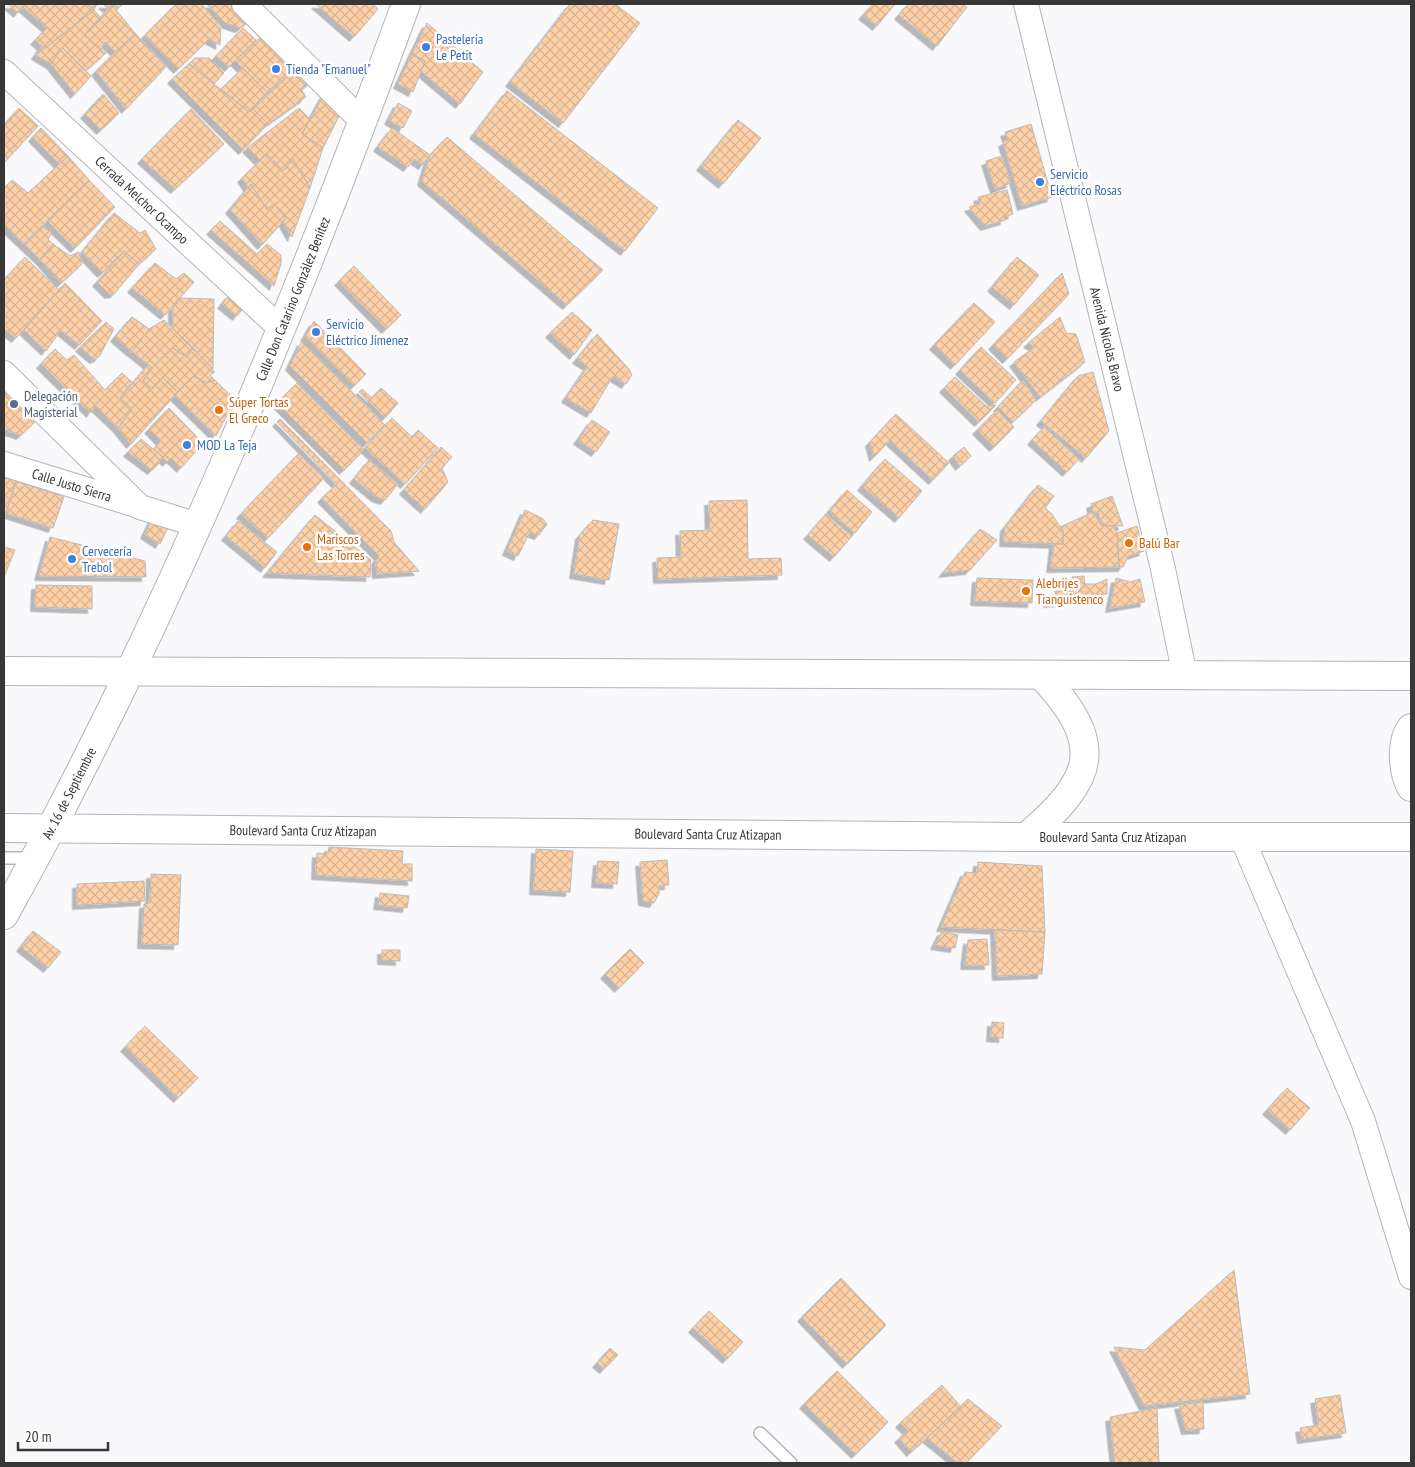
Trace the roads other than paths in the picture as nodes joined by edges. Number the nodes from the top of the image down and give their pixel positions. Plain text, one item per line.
1 (244, 4) edge
2 (406, 4) edge
3 (1026, 4) edge
4 (4, 72) edge
5 (363, 122) junction
6 (280, 328) junction
7 (4, 373) edge
8 (4, 464) edge
9 (140, 506) junction
10 (198, 525) junction
11 (4, 671) edge
12 (131, 671) junction
13 (1041, 674) junction
14 (1185, 676) junction
15 (1411, 676) edge
16 (1411, 728) edge
17 (1411, 787) edge
18 (4, 828) edge
19 (52, 829) junction
20 (1411, 836) edge
21 (1026, 837) junction
22 (1242, 838) junction
23 (4, 858) edge
24 (35, 858) junction
25 (4, 915) edge
26 (1411, 1277) edge
27 (760, 1433) dead end
28 (792, 1463) edge

1 - 5 street
2 - 5 main road, Calle Don Catarino González Benítez
3 - 14 street, Avenida Nicolas Bravo
4 - 6 street, Cerrada Melchor Ocampo
5 - 6 main road, Calle Don Catarino González Benítez
6 - 10 main road, Calle Don Catarino González Benítez
7 - 9 street
8 - 9 street, Calle Justo Sierra
9 - 10 street, Calle Justo Sierra
10 - 12 main road, Calle Don Catarino González Benítez
11 - 12 main road
12 - 13 main road
12 - 19 main road, Av. 16 de Septiembre
13 - 14 main road
13 - 21 main road
14 - 15 main road
16 - 17 main road
18 - 19 main road, Boulevard Santa Cruz Atizapan
19 - 21 main road, Boulevard Santa Cruz Atizapan
19 - 24 main road, Av. 16 de Septiembre
20 - 22 main road, Boulevard Santa Cruz Atizapan
21 - 22 main road, Boulevard Santa Cruz Atizapan
22 - 26 street
23 - 24 lane
24 - 25 main road, Av. 16 de Septiembre
27 - 28 lane

